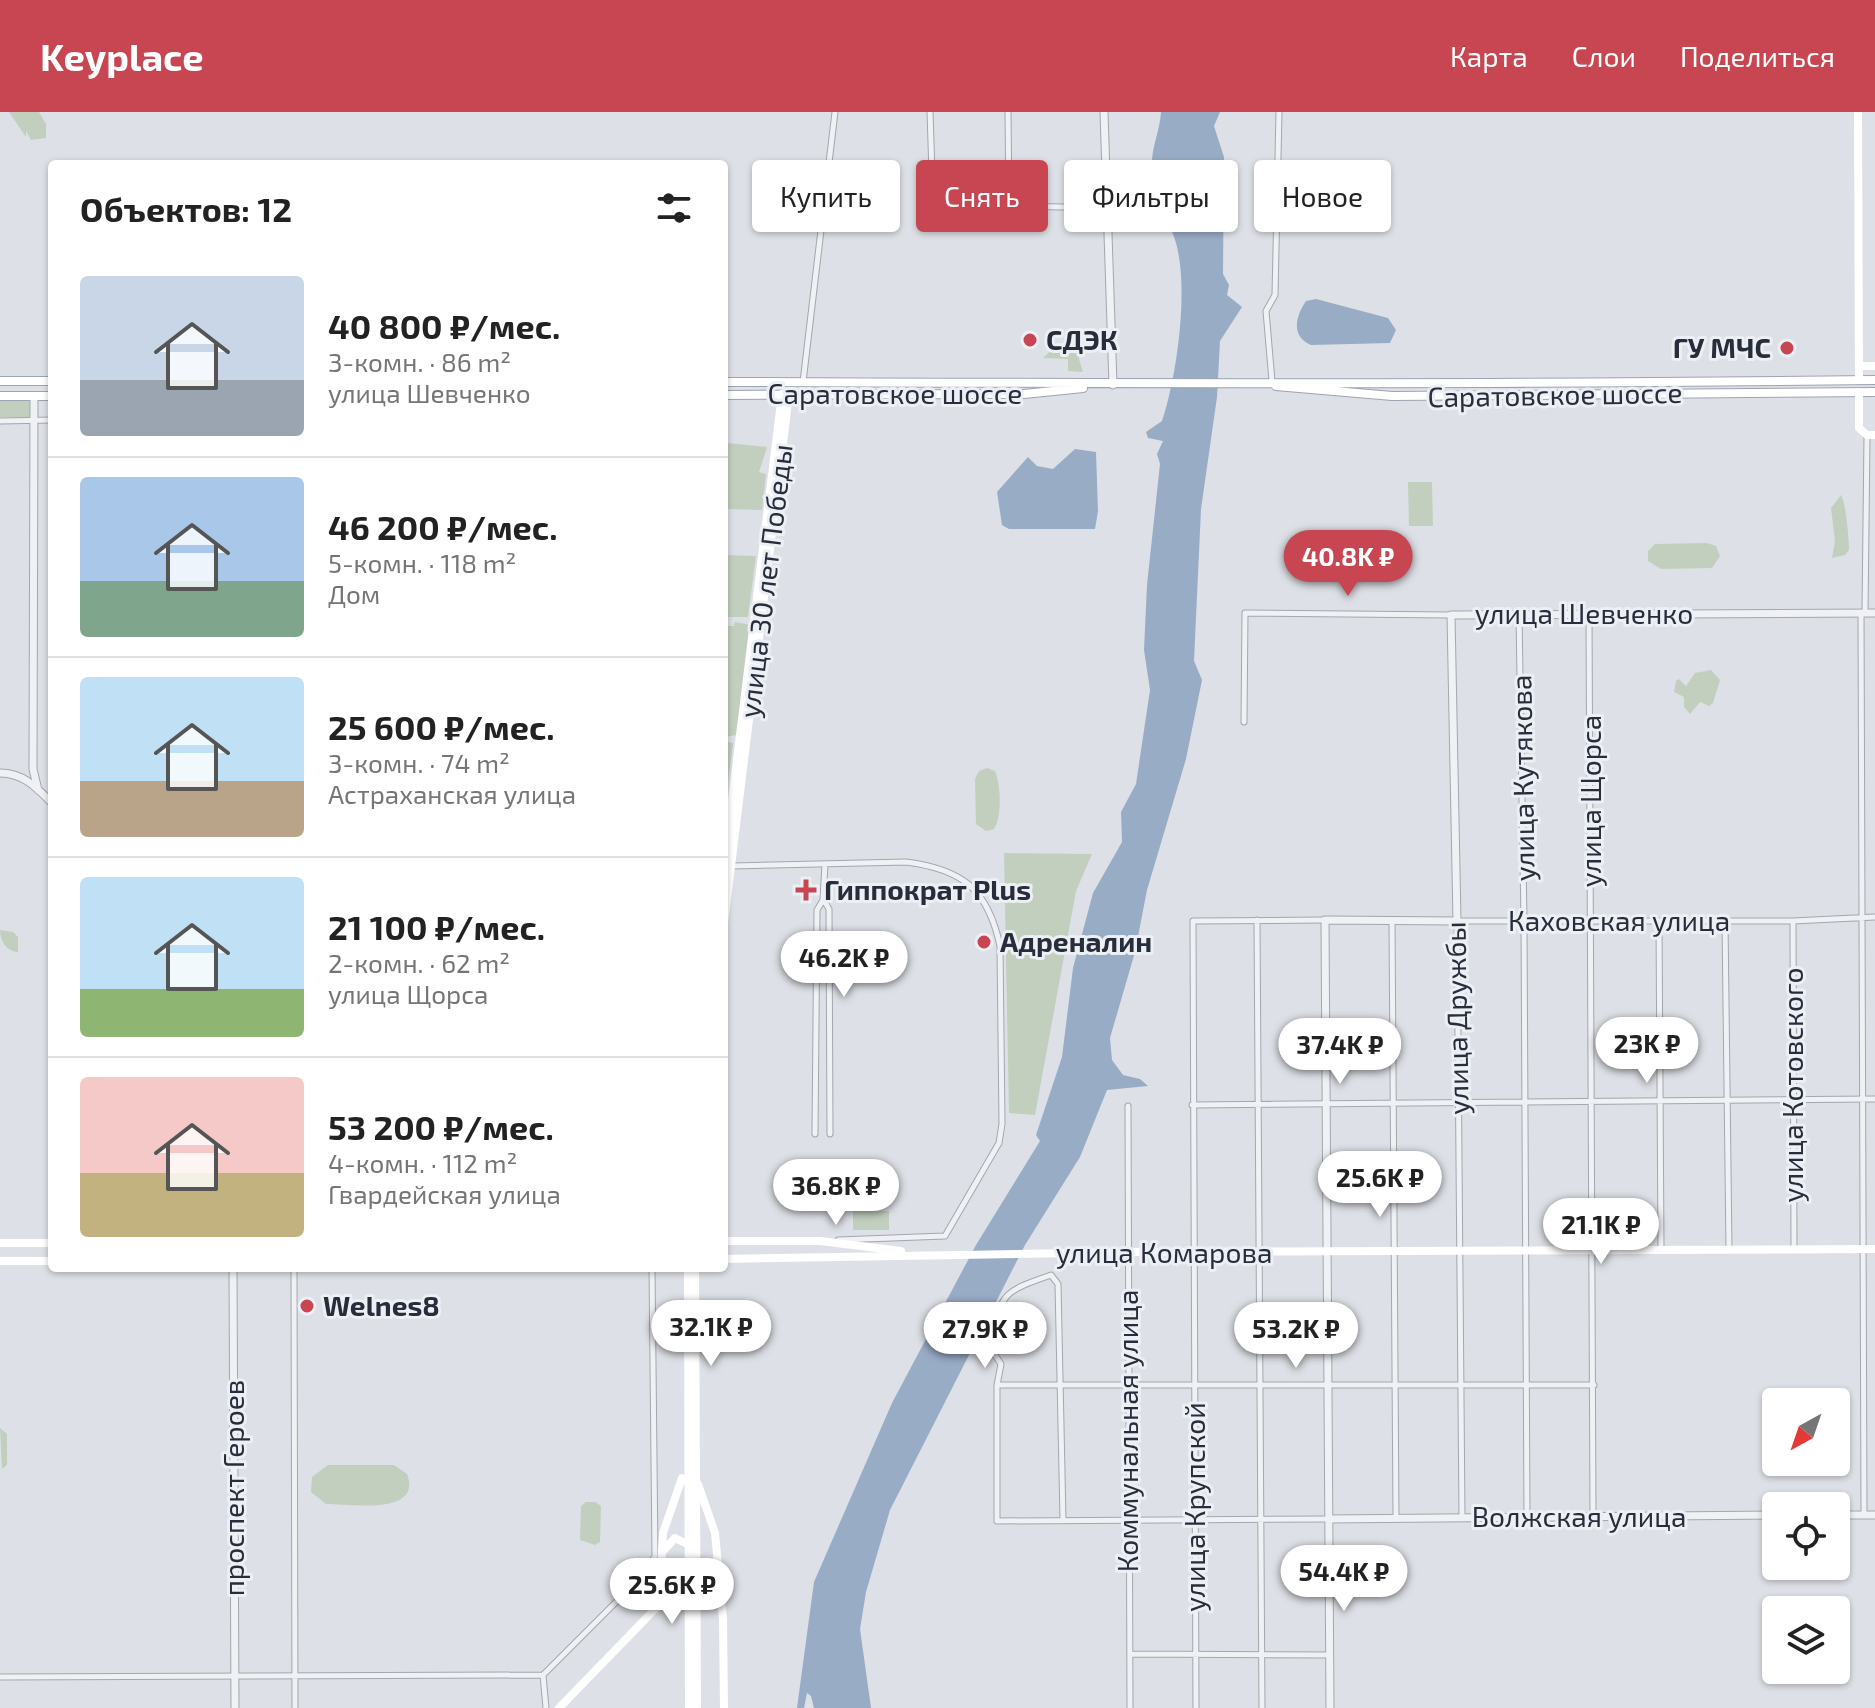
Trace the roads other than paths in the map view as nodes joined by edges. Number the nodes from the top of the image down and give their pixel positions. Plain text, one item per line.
1 (835, 112) edge
2 (930, 112) edge
3 (1008, 112) edge
4 (1104, 112) edge
5 (1279, 112) edge
6 (1858, 112) edge
7 (932, 160) edge
8 (1009, 160) edge
9 (1106, 160) edge
10 (1108, 232) edge
11 (1859, 366) junction
12 (1875, 366) edge
13 (1859, 380) junction
14 (1875, 380) edge
15 (0, 381) edge
16 (34, 381) junction
17 (48, 381) edge
18 (1272, 381) junction
19 (728, 382) edge
20 (786, 382) junction
21 (803, 382) junction
22 (1236, 382) junction
23 (1359, 383) junction
24 (1113, 385) junction
25 (1068, 386) junction
26 (1859, 392) junction
27 (1875, 392) edge
28 (1354, 393) junction
29 (785, 394) junction
30 (728, 395) edge
31 (0, 396) edge
32 (34, 396) junction
33 (48, 396) edge
34 (48, 420) edge
35 (0, 421) edge
36 (34, 421) junction
37 (1871, 435) edge
38 (1863, 613) junction
39 (1875, 613) edge
40 (1451, 615) junction
41 (1519, 615) junction
42 (1589, 615) junction
43 (1244, 722) dead end
44 (34, 761) junction
45 (0, 773) edge
46 (13, 773) junction
47 (38, 790) junction
48 (48, 799) edge
49 (728, 850) edge
50 (825, 864) junction
51 (728, 866) edge
52 (823, 899) junction
53 (1860, 917) junction
54 (1875, 917) edge
55 (1257, 920) junction
56 (1325, 920) junction
57 (1392, 920) junction
58 (1852, 920) junction
59 (1193, 921) joint
60 (1457, 921) junction
61 (1524, 921) junction
62 (1659, 921) junction
63 (1725, 921) junction
64 (1793, 921) junction
65 (1592, 922) junction
66 (1861, 925) junction
67 (1864, 1099) junction
68 (1875, 1099) edge
69 (1795, 1100) junction
70 (1458, 1101) junction
71 (1525, 1101) junction
72 (1661, 1101) junction
73 (1728, 1101) junction
74 (1593, 1102) junction
75 (1394, 1103) junction
76 (1325, 1104) junction
77 (1192, 1105) junction
78 (1258, 1105) junction
79 (1128, 1106) dead end
80 (815, 1134) dead end
81 (830, 1134) dead end
82 (882, 1238) junction
83 (728, 1241) edge
84 (820, 1241) junction
85 (0, 1243) edge
86 (48, 1243) edge
87 (851, 1244) junction
88 (882, 1249) junction
89 (1661, 1249) junction
90 (1794, 1249) junction
91 (1864, 1249) junction
92 (1875, 1249) edge
93 (1593, 1250) junction
94 (1729, 1250) junction
95 (1394, 1251) junction
96 (1460, 1251) junction
97 (1525, 1251) junction
98 (1127, 1252) junction
99 (1193, 1252) junction
100 (1257, 1252) junction
101 (1327, 1252) junction
102 (945, 1254) junction
103 (728, 1259) edge
104 (851, 1259) junction
105 (0, 1261) edge
106 (48, 1261) edge
107 (233, 1272) edge
108 (294, 1272) edge
109 (652, 1272) edge
110 (688, 1272) edge
111 (695, 1272) edge
112 (1864, 1382) junction
113 (1875, 1382) edge
114 (1526, 1383) junction
115 (1396, 1384) junction
116 (1460, 1384) junction
117 (997, 1385) junction
118 (1061, 1385) junction
119 (1128, 1385) junction
120 (1260, 1385) junction
121 (1327, 1385) junction
122 (1594, 1385) junction
123 (1194, 1386) junction
124 (687, 1435) junction
125 (695, 1469) junction
126 (1762, 1515) edge
127 (1850, 1515) edge
128 (1864, 1515) junction
129 (1875, 1515) edge
130 (1593, 1516) junction
131 (1396, 1517) junction
132 (1462, 1517) junction
133 (1527, 1517) junction
134 (1195, 1519) junction
135 (1260, 1519) junction
136 (1328, 1519) junction
137 (1063, 1520) junction
138 (1128, 1520) junction
139 (690, 1545) junction
140 (663, 1551) junction
141 (716, 1551) junction
142 (1130, 1654) junction
143 (1196, 1654) junction
144 (1262, 1654) junction
145 (1329, 1655) junction
146 (543, 1675) junction
147 (0, 1677) edge
148 (235, 1677) junction
149 (295, 1677) junction
150 (235, 1708) edge
151 (295, 1708) edge
152 (546, 1708) edge
153 (559, 1708) edge
154 (689, 1708) edge
155 (697, 1708) edge
156 (724, 1708) edge
157 (1130, 1708) edge
158 (1196, 1708) edge
159 (1262, 1708) edge
160 (1330, 1708) edge

1 - 21 street
2 - 7 street
3 - 8 street
4 - 9 street
5 - 18 street
6 - 11 main road
10 - 24 street
11 - 12 main road
11 - 13 main road
13 - 14 main road, Саратовское шоссе
13 - 23 main road, Саратовское шоссе
13 - 26 main road
15 - 16 main road
16 - 17 main road
16 - 32 main road
18 - 22 main road, Саратовское шоссе
18 - 23 main road, Саратовское шоссе
19 - 20 main road, Саратовское шоссе
20 - 21 main road, Саратовское шоссе
20 - 29 main road
21 - 25 main road, Саратовское шоссе
22 - 24 main road, Саратовское шоссе
22 - 28 main road, Саратовское шоссе
23 - 28 main road
24 - 25 main road, Саратовское шоссе
25 - 29 main road, Саратовское шоссе
26 - 27 main road, Саратовское шоссе
26 - 28 main road, Саратовское шоссе
26 - 37 main road
29 - 30 main road, Саратовское шоссе
29 - 49 main road
31 - 32 main road
32 - 33 main road
32 - 36 street
34 - 36 street
35 - 36 street
36 - 44 street
37 - 38 street
38 - 39 street, улица Шевченко
38 - 42 street, улица Шевченко
38 - 53 street
40 - 41 street, улица Шевченко
40 - 43 street, улица Шевченко
40 - 60 street, улица Дружбы
41 - 42 street, улица Шевченко
41 - 61 street, улица Кутякова
42 - 65 street, улица Щорса
44 - 46 street
44 - 47 street
45 - 46 street
46 - 47 street
47 - 48 street
50 - 51 street
50 - 52 street
50 - 82 street
52 - 80 street
52 - 81 street
53 - 54 street, Каховская улица
53 - 58 street, Каховская улица
53 - 66 street
55 - 56 street, Каховская улица
55 - 59 street, Каховская улица
55 - 78 street
56 - 57 street, Каховская улица
56 - 76 street
57 - 60 street, Каховская улица
57 - 75 street
58 - 64 street, Каховская улица
58 - 66 street
59 - 77 street, улица Крупской
60 - 61 street, Каховская улица
60 - 70 street, улица Дружбы
61 - 65 street, Каховская улица
61 - 71 street, улица Кутякова
62 - 63 street, Каховская улица
62 - 65 street, Каховская улица
62 - 72 street
63 - 64 street, Каховская улица
63 - 73 street
64 - 69 street, улица Котовского
65 - 74 street, улица Щорса
66 - 67 street
67 - 68 street
67 - 69 street
67 - 91 street
69 - 73 street
69 - 90 street, улица Котовского
70 - 71 street
70 - 75 street
70 - 96 street, улица Дружбы
71 - 74 street
71 - 97 street, улица Кутякова
72 - 73 street
72 - 74 street
72 - 89 street
73 - 94 street
74 - 93 street, улица Щорса
75 - 76 street
75 - 95 street
76 - 78 street
76 - 101 street
77 - 78 street
77 - 99 street, улица Крупской
78 - 100 street
79 - 98 street, Коммунальная улица
82 - 84 street
82 - 88 street
83 - 84 main road
84 - 87 main road
85 - 86 main road
87 - 88 main road
87 - 104 main road
88 - 102 main road
89 - 93 main road, улица Комарова
89 - 94 main road, улица Комарова
90 - 91 main road, улица Комарова
90 - 94 main road, улица Комарова
91 - 92 main road, улица Комарова
91 - 112 street
93 - 97 main road, улица Комарова
93 - 122 street, улица Щорса
95 - 96 main road, улица Комарова
95 - 101 main road, улица Комарова
95 - 115 street
96 - 97 main road, улица Комарова
96 - 116 street, улица Дружбы
97 - 114 street, улица Кутякова
98 - 99 main road, улица Комарова
98 - 102 main road, улица Комарова
98 - 119 street, Коммунальная улица
99 - 100 main road, улица Комарова
99 - 123 street, улица Крупской
100 - 101 main road, улица Комарова
100 - 120 street
101 - 121 street
102 - 104 main road
103 - 104 main road
105 - 106 main road
107 - 148 street, проспект Героев
108 - 149 street
109 - 146 street
110 - 124 main road
111 - 125 main road
112 - 113 street
112 - 128 street
114 - 116 street
114 - 122 street
114 - 133 street, улица Кутякова
115 - 116 street
115 - 121 street
115 - 131 street
116 - 132 street, улица Дружбы
117 - 118 street
117 - 118 street
117 - 137 street, Волжская улица
118 - 119 street
118 - 137 street
119 - 123 street
119 - 138 street, Коммунальная улица
120 - 121 street
120 - 123 street
120 - 135 street
121 - 136 street
122 - 130 street, улица Щорса
123 - 134 street, улица Крупской
124 - 139 main road
124 - 140 main road
125 - 139 main road
125 - 141 main road
126 - 130 street, Волжская улица
127 - 128 street
128 - 129 street
130 - 133 street, Волжская улица
131 - 132 street, Волжская улица
131 - 136 street, Волжская улица
132 - 133 street, Волжская улица
134 - 135 street, Волжская улица
134 - 138 street, Волжская улица
134 - 143 street, улица Крупской
135 - 136 street, Волжская улица
135 - 144 street
136 - 145 street
137 - 138 street, Волжская улица
138 - 142 street, Коммунальная улица
139 - 140 main road
139 - 141 main road
139 - 154 main road
139 - 155 main road
140 - 153 main road
141 - 156 main road
142 - 143 street
142 - 157 street, Коммунальная улица
143 - 144 street
143 - 158 street, улица Крупской
144 - 145 street
144 - 159 street
145 - 160 street
146 - 149 street
146 - 152 street
147 - 148 street
148 - 149 street
148 - 150 street, проспект Героев
149 - 151 street

